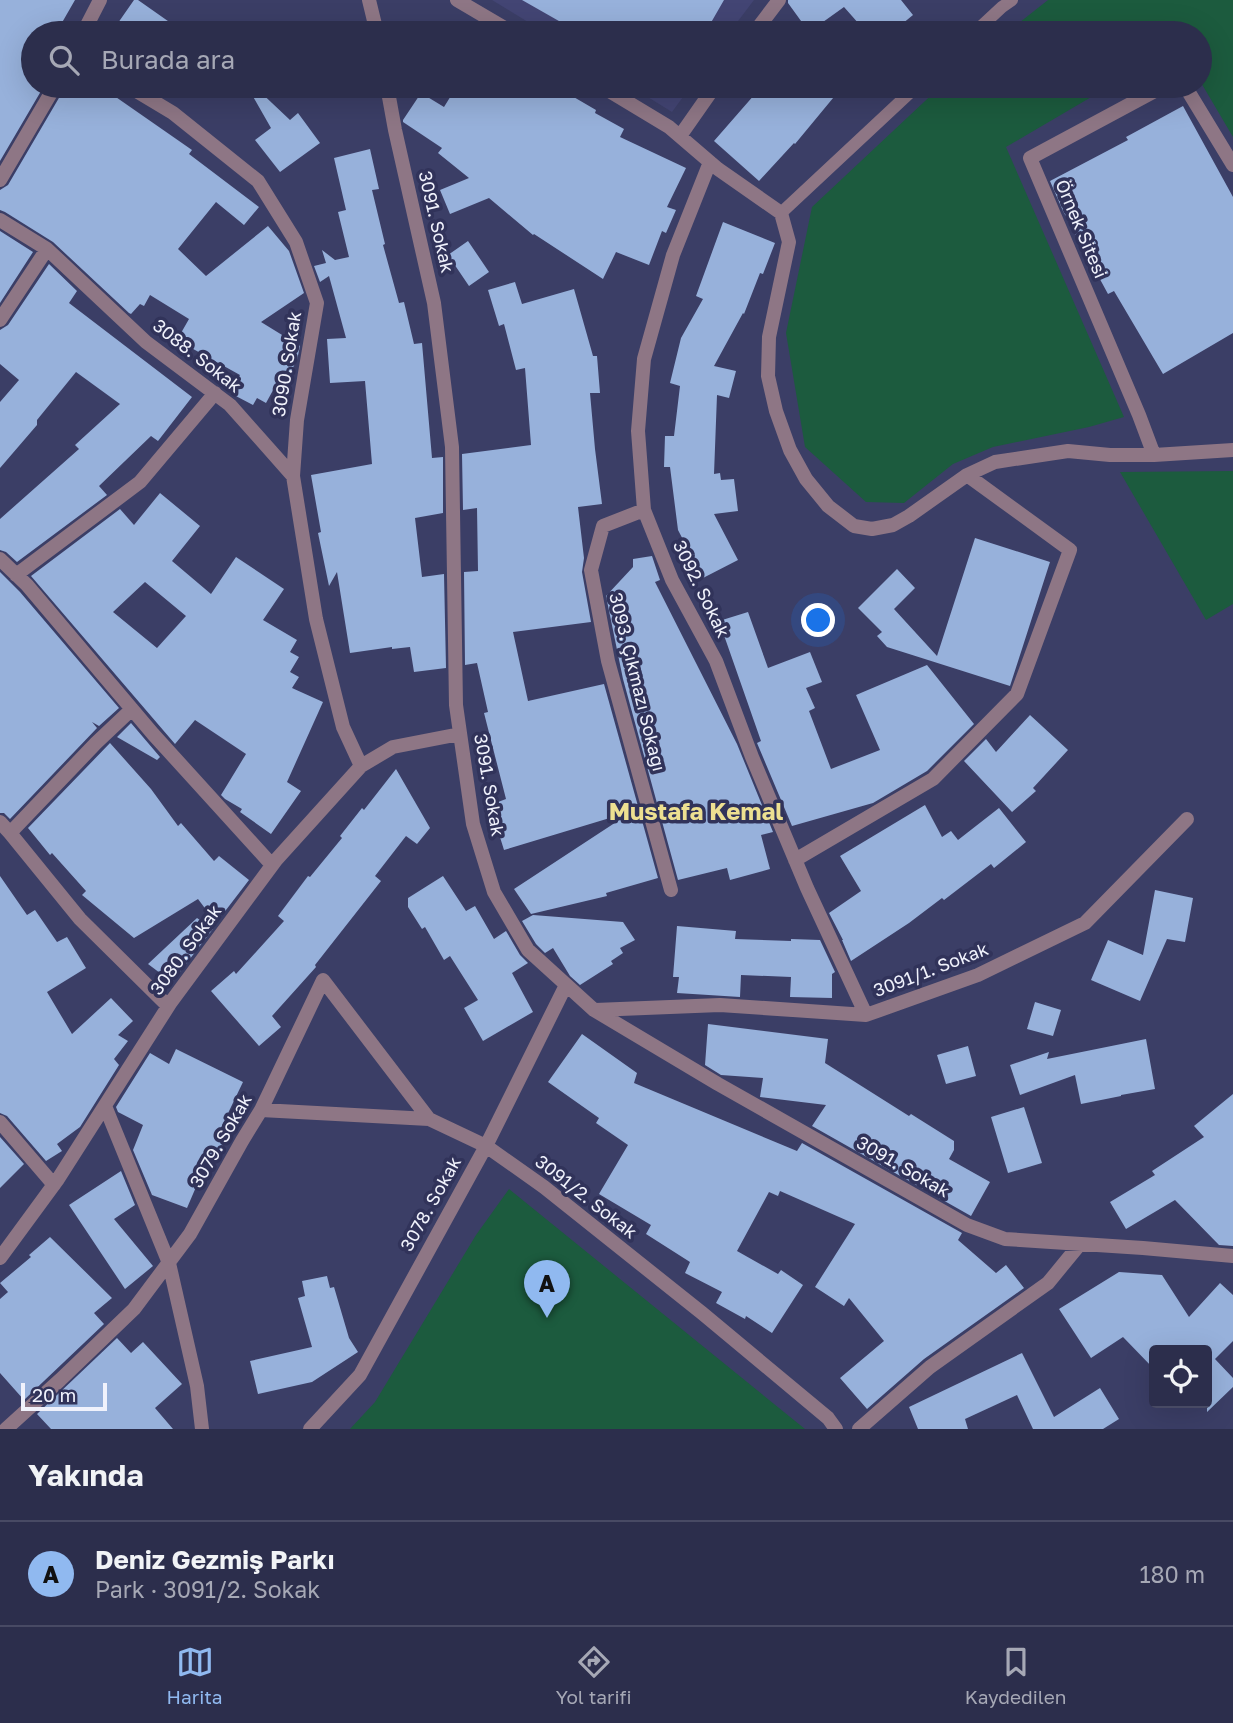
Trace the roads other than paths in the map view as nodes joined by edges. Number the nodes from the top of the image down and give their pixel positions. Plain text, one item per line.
1 (100, 0) edge
2 (369, 0) edge
3 (457, 0) edge
4 (779, 0) edge
5 (1012, 0) edge
6 (89, 21) edge
7 (374, 21) edge
8 (493, 21) edge
9 (763, 21) edge
10 (987, 21) edge
11 (48, 98) edge
12 (148, 98) edge
13 (389, 98) edge
14 (621, 98) edge
15 (707, 98) edge
16 (904, 98) edge
17 (1142, 98) edge
18 (1192, 98) edge
19 (680, 136) junction
20 (710, 162) junction
21 (1233, 165) edge
22 (0, 180) edge
23 (781, 212) junction
24 (0, 220) edge
25 (47, 249) junction
26 (0, 320) edge
27 (215, 393) junction
28 (1233, 450) edge
29 (1154, 455) junction
30 (967, 475) junction
31 (293, 476) junction
32 (644, 510) junction
33 (0, 559) edge
34 (16, 575) junction
35 (132, 709) junction
36 (460, 734) junction
37 (361, 766) junction
38 (1187, 819) dead end
39 (5, 827) edge
40 (795, 860) junction
41 (272, 864) junction
42 (671, 890) dead end
43 (566, 985) junction
44 (168, 1006) junction
45 (594, 1010) junction
46 (866, 1015) junction
47 (105, 1106) junction
48 (261, 1110) junction
49 (429, 1119) junction
50 (0, 1122) edge
51 (485, 1146) junction
52 (54, 1185) junction
53 (1080, 1244) junction
54 (1233, 1256) edge
55 (0, 1258) edge
56 (169, 1263) junction
57 (6, 1429) edge
58 (202, 1429) edge
59 (310, 1429) edge
60 (836, 1429) edge
61 (859, 1429) edge

1 - 6 street
2 - 7 street
3 - 8 street
4 - 9 street
5 - 10 lane
11 - 22 street
12 - 31 street, 3090. Sokak
13 - 36 street, 3091. Sokak
14 - 19 street
15 - 19 street
16 - 23 lane
17 - 29 street, Örnek Sitesi
18 - 21 street
19 - 20 street
20 - 23 street
20 - 32 street, 3092. Sokak
23 - 30 street
24 - 25 street, 3088. Sokak
25 - 26 street
25 - 27 street, 3088. Sokak
27 - 31 street, 3088. Sokak
27 - 34 street
28 - 29 street
29 - 30 street
30 - 40 street
31 - 37 street
32 - 40 street, 3092. Sokak
32 - 42 street, 3093. Çıkmazı Sokağı
33 - 34 street
34 - 35 street
35 - 39 street
35 - 41 street
36 - 37 street, 3080. Sokak
36 - 43 street, 3091. Sokak
37 - 41 street, 3080. Sokak
38 - 46 street, 3091/1. Sokak
39 - 44 street
40 - 46 street, 3092. Sokak
41 - 44 street, 3080. Sokak
43 - 45 street, 3091. Sokak
43 - 51 street, 3078. Sokak
44 - 47 street, 3080. Sokak
45 - 46 street, 3091/1. Sokak
45 - 53 street, 3091. Sokak
47 - 52 street, 3080. Sokak
47 - 56 street
48 - 49 street, 3091/2. Sokak
48 - 49 street, 3079. Sokak
48 - 56 street, 3079. Sokak
49 - 51 street, 3091/2. Sokak
50 - 52 street
51 - 59 street, 3078. Sokak
51 - 60 street, 3091/2. Sokak
52 - 55 street, 3080. Sokak
53 - 54 street, 3091. Sokak
53 - 61 street
56 - 57 street, 3079. Sokak
56 - 58 street

